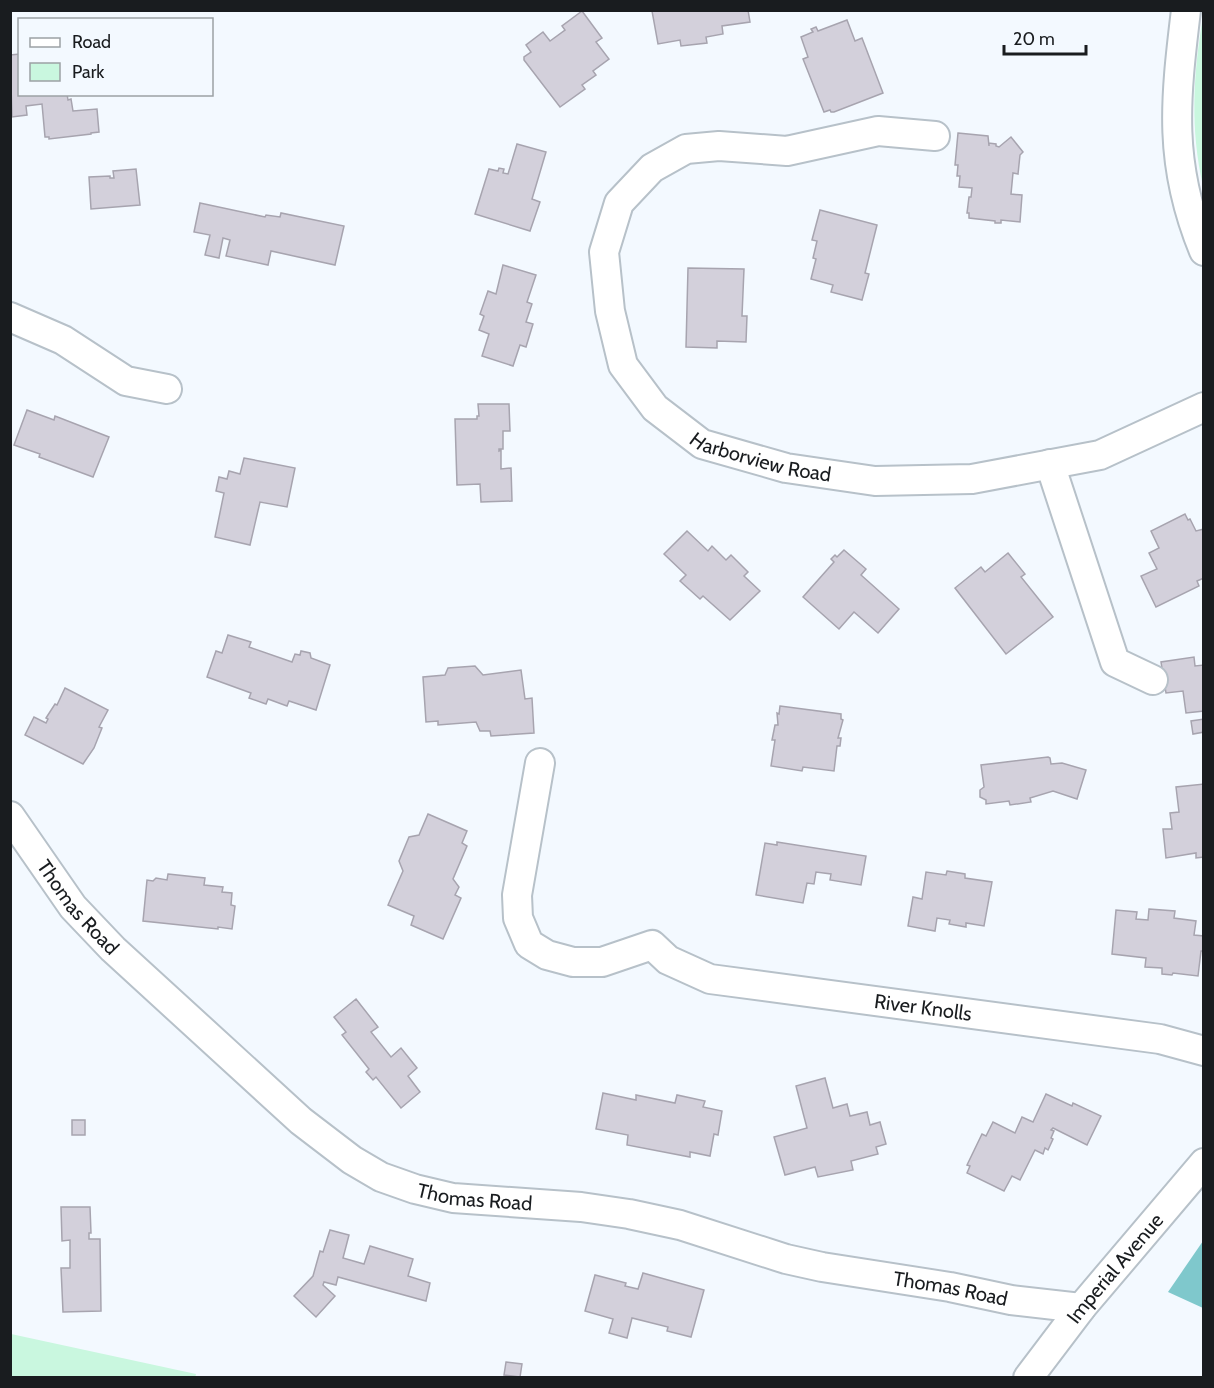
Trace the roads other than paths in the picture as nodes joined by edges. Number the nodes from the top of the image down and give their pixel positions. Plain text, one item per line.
1 (1186, 10) edge
2 (935, 136) dead end
3 (1203, 251) edge
4 (10, 317) edge
5 (167, 389) dead end
6 (1203, 407) edge
7 (1050, 464) junction
8 (1153, 680) dead end
9 (540, 764) dead end
10 (10, 816) edge
11 (1203, 1051) edge
12 (1203, 1163) edge
13 (1081, 1308) junction
14 (1029, 1377) edge

1 - 3 street
2 - 7 street, Harborview Road
4 - 5 street
6 - 7 street, Harborview Road
7 - 8 street
9 - 11 street, River Knolls
10 - 13 street, Thomas Road
12 - 13 street, Imperial Avenue
13 - 14 street, Imperial Avenue

